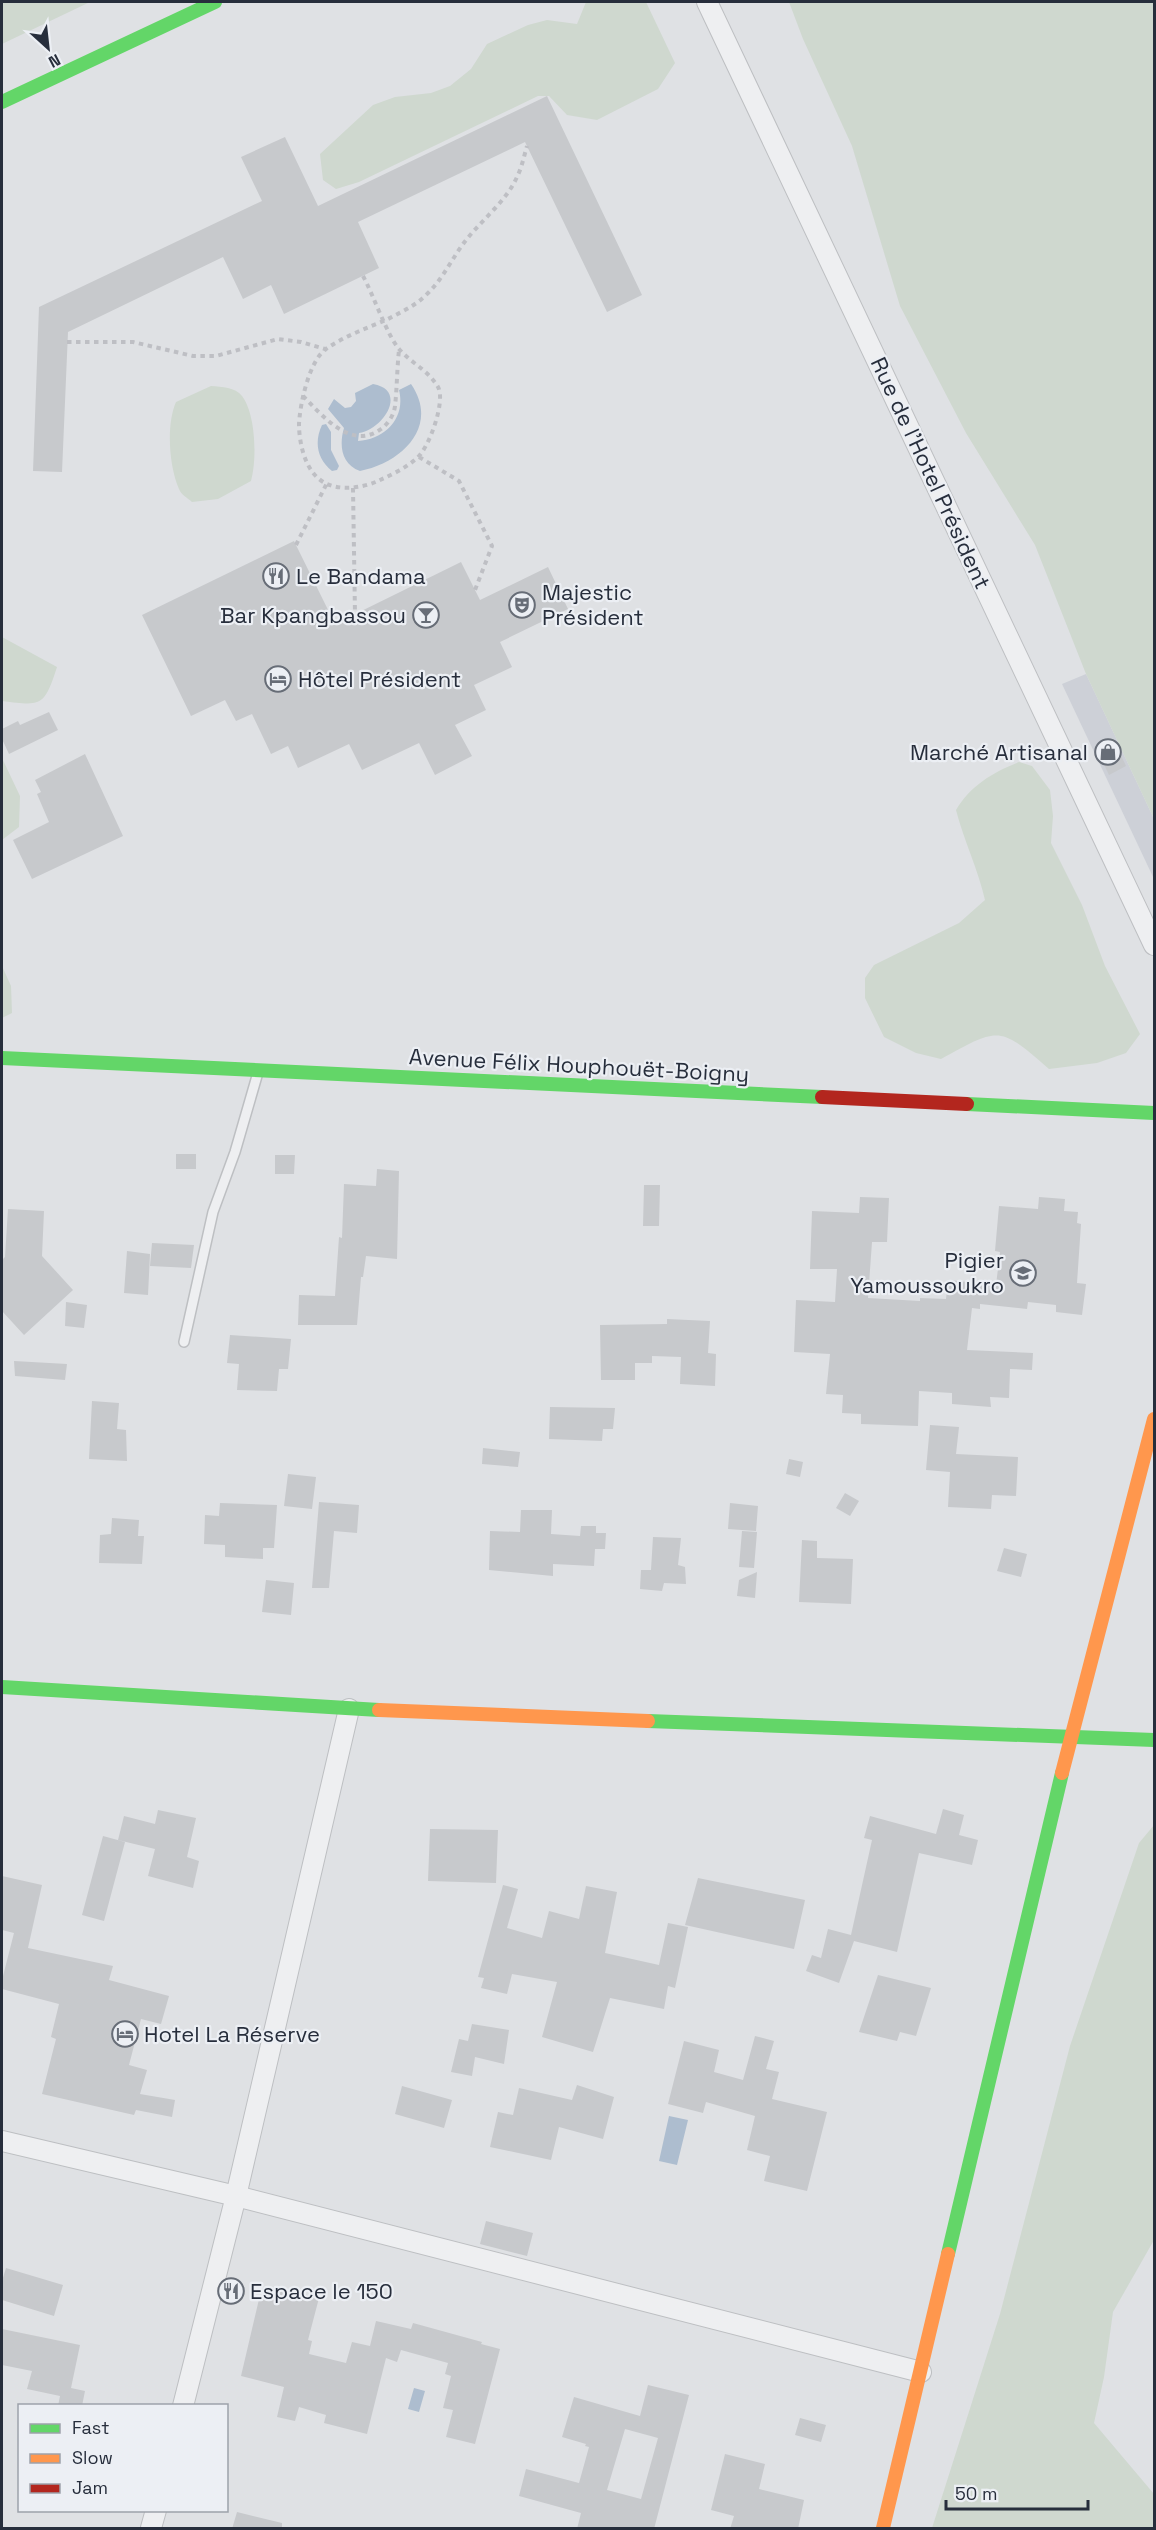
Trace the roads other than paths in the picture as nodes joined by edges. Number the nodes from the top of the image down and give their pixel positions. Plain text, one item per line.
1 (215, 2) edge
2 (707, 2) edge
3 (2, 102) edge
4 (1155, 945) edge
5 (2, 1058) edge
6 (258, 1071) junction
7 (1155, 1113) edge
8 (184, 1342) dead end
9 (1155, 1419) edge
10 (2, 1687) edge
11 (349, 1708) junction
12 (1071, 1737) junction
13 (1155, 1740) edge
14 (2, 2141) edge
15 (236, 2196) junction
16 (921, 2372) junction
17 (184, 2404) edge
18 (156, 2512) edge
19 (152, 2529) edge
20 (883, 2529) edge

1 - 3 main road
2 - 4 street, Rue de l'Hotel Président
5 - 6 main road, Avenue Félix Houphouët-Boigny
6 - 7 main road, Avenue Félix Houphouët-Boigny
6 - 8 lane
9 - 12 main road
10 - 11 main road
11 - 12 main road
11 - 15 street
12 - 13 main road
12 - 16 main road
14 - 15 street
15 - 16 street
15 - 17 street
16 - 20 main road
18 - 19 street

